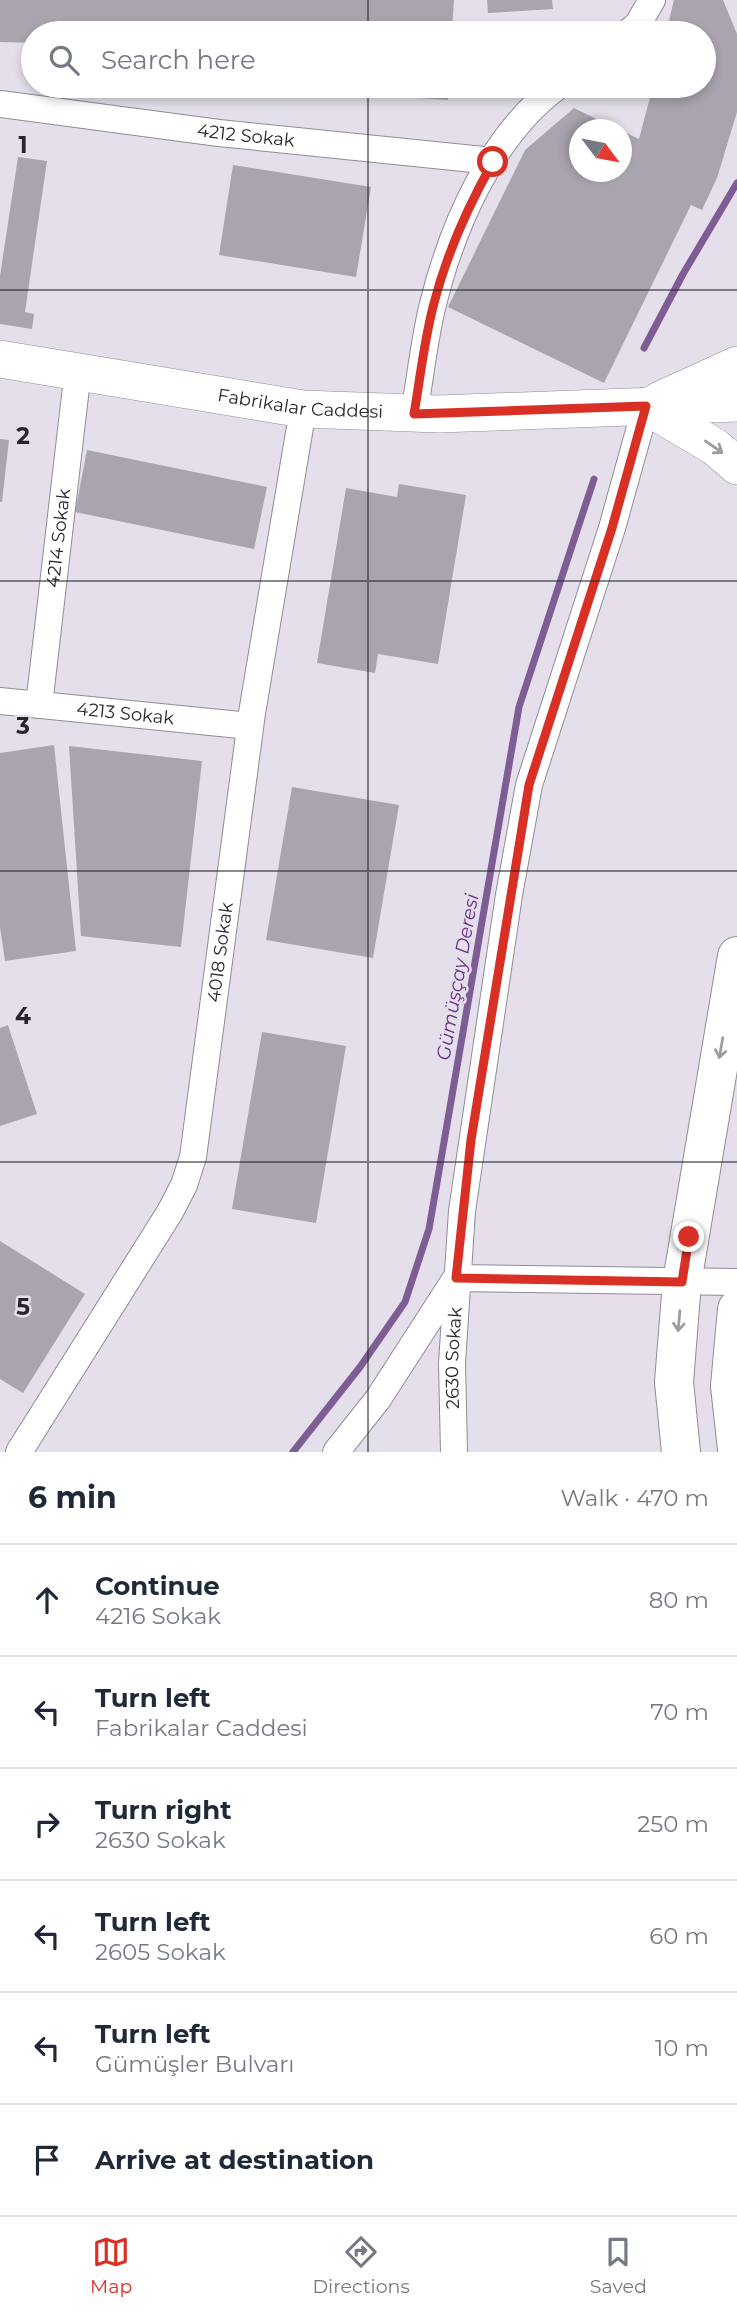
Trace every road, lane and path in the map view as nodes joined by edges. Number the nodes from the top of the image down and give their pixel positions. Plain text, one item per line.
1 (652, 0) edge
2 (640, 21) edge
3 (545, 98) edge
4 (0, 104) edge
5 (493, 162) junction
6 (0, 359) edge
7 (737, 365) edge
8 (78, 370) junction
9 (737, 403) edge
10 (646, 406) junction
11 (303, 409) junction
12 (414, 414) junction
13 (737, 466) edge
14 (0, 701) edge
15 (40, 705) junction
16 (250, 726) junction
17 (737, 956) edge
18 (456, 1278) junction
19 (682, 1282) junction
20 (737, 1282) edge
21 (737, 1309) edge
22 (737, 1448) edge
23 (19, 1452) edge
24 (336, 1452) edge
25 (454, 1452) edge
26 (681, 1452) edge

1 - 2 street
3 - 5 street
4 - 5 street, 4212 Sokak
5 - 12 street
6 - 8 street, Fabrikalar Caddesi
7 - 10 street
8 - 11 street, Fabrikalar Caddesi
8 - 15 street, 4214 Sokak
9 - 10 street, Fabrikalar Caddesi
10 - 12 street, Fabrikalar Caddesi
10 -> 13 street
10 - 18 street, 2630 Sokak
11 - 12 street, Fabrikalar Caddesi
11 - 16 street, 4018 Sokak
14 - 15 street, 4213 Sokak
15 - 16 street, 4213 Sokak
16 - 23 street, 4018 Sokak
17 -> 19 main road
18 - 19 street
18 - 24 street
18 - 25 street, 2630 Sokak
19 - 20 street
19 -> 26 main road
21 - 22 main road

